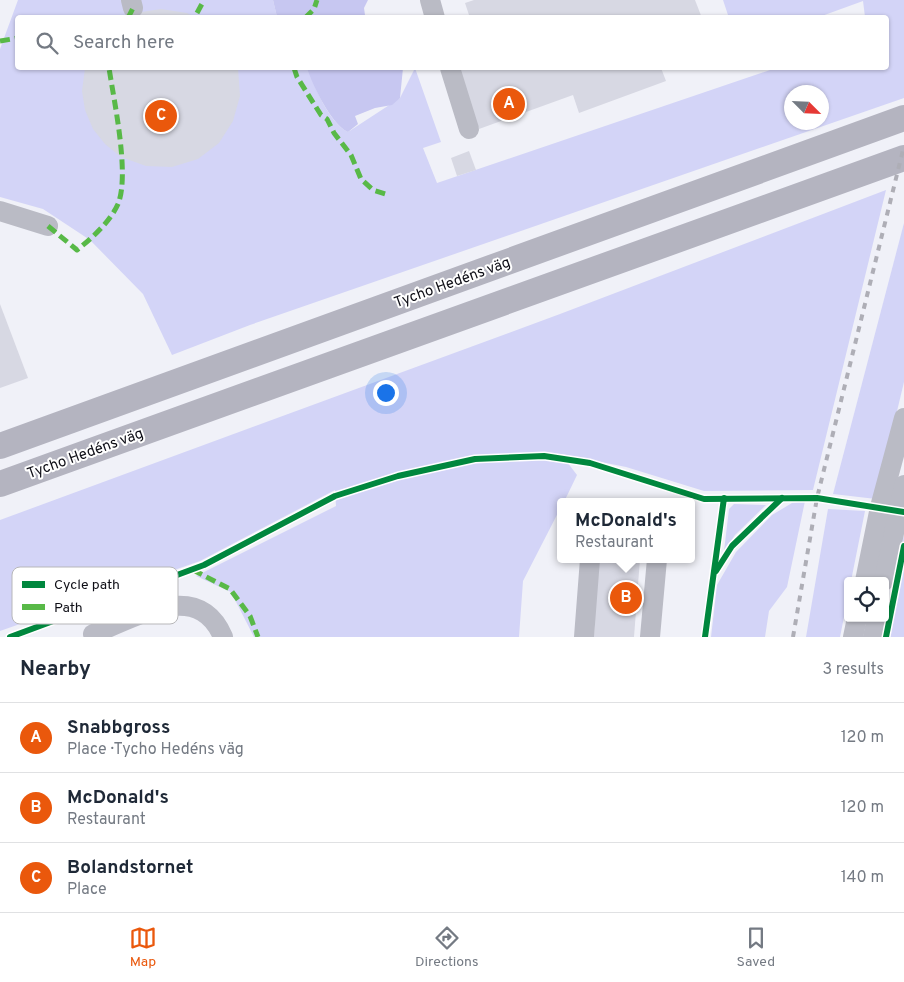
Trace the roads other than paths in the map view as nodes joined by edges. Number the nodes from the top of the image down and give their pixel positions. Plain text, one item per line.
1 (430, 0) edge
2 (434, 15) edge
3 (451, 70) edge
4 (904, 118) edge
5 (469, 129) dead end
6 (903, 159) edge
7 (0, 211) edge
8 (48, 226) dead end
9 (904, 418) edge
10 (0, 446) edge
11 (0, 484) edge
12 (904, 485) edge
13 (590, 563) edge
14 (657, 563) edge
15 (866, 577) edge
16 (885, 577) edge
17 (178, 606) edge
18 (856, 622) edge
19 (876, 622) edge
20 (121, 624) edge
21 (91, 636) edge
22 (223, 637) edge
23 (584, 637) edge
24 (650, 637) edge
25 (853, 637) edge
26 (874, 637) edge

1 - 2 street
3 - 5 street
4 - 10 main road, Tycho Hedéns väg
6 - 11 main road, Tycho Hedéns väg
7 - 8 street
9 - 15 street
12 - 16 street
13 - 23 street
14 - 24 street
17 - 22 street
18 - 25 street
19 - 26 street
20 - 21 street

